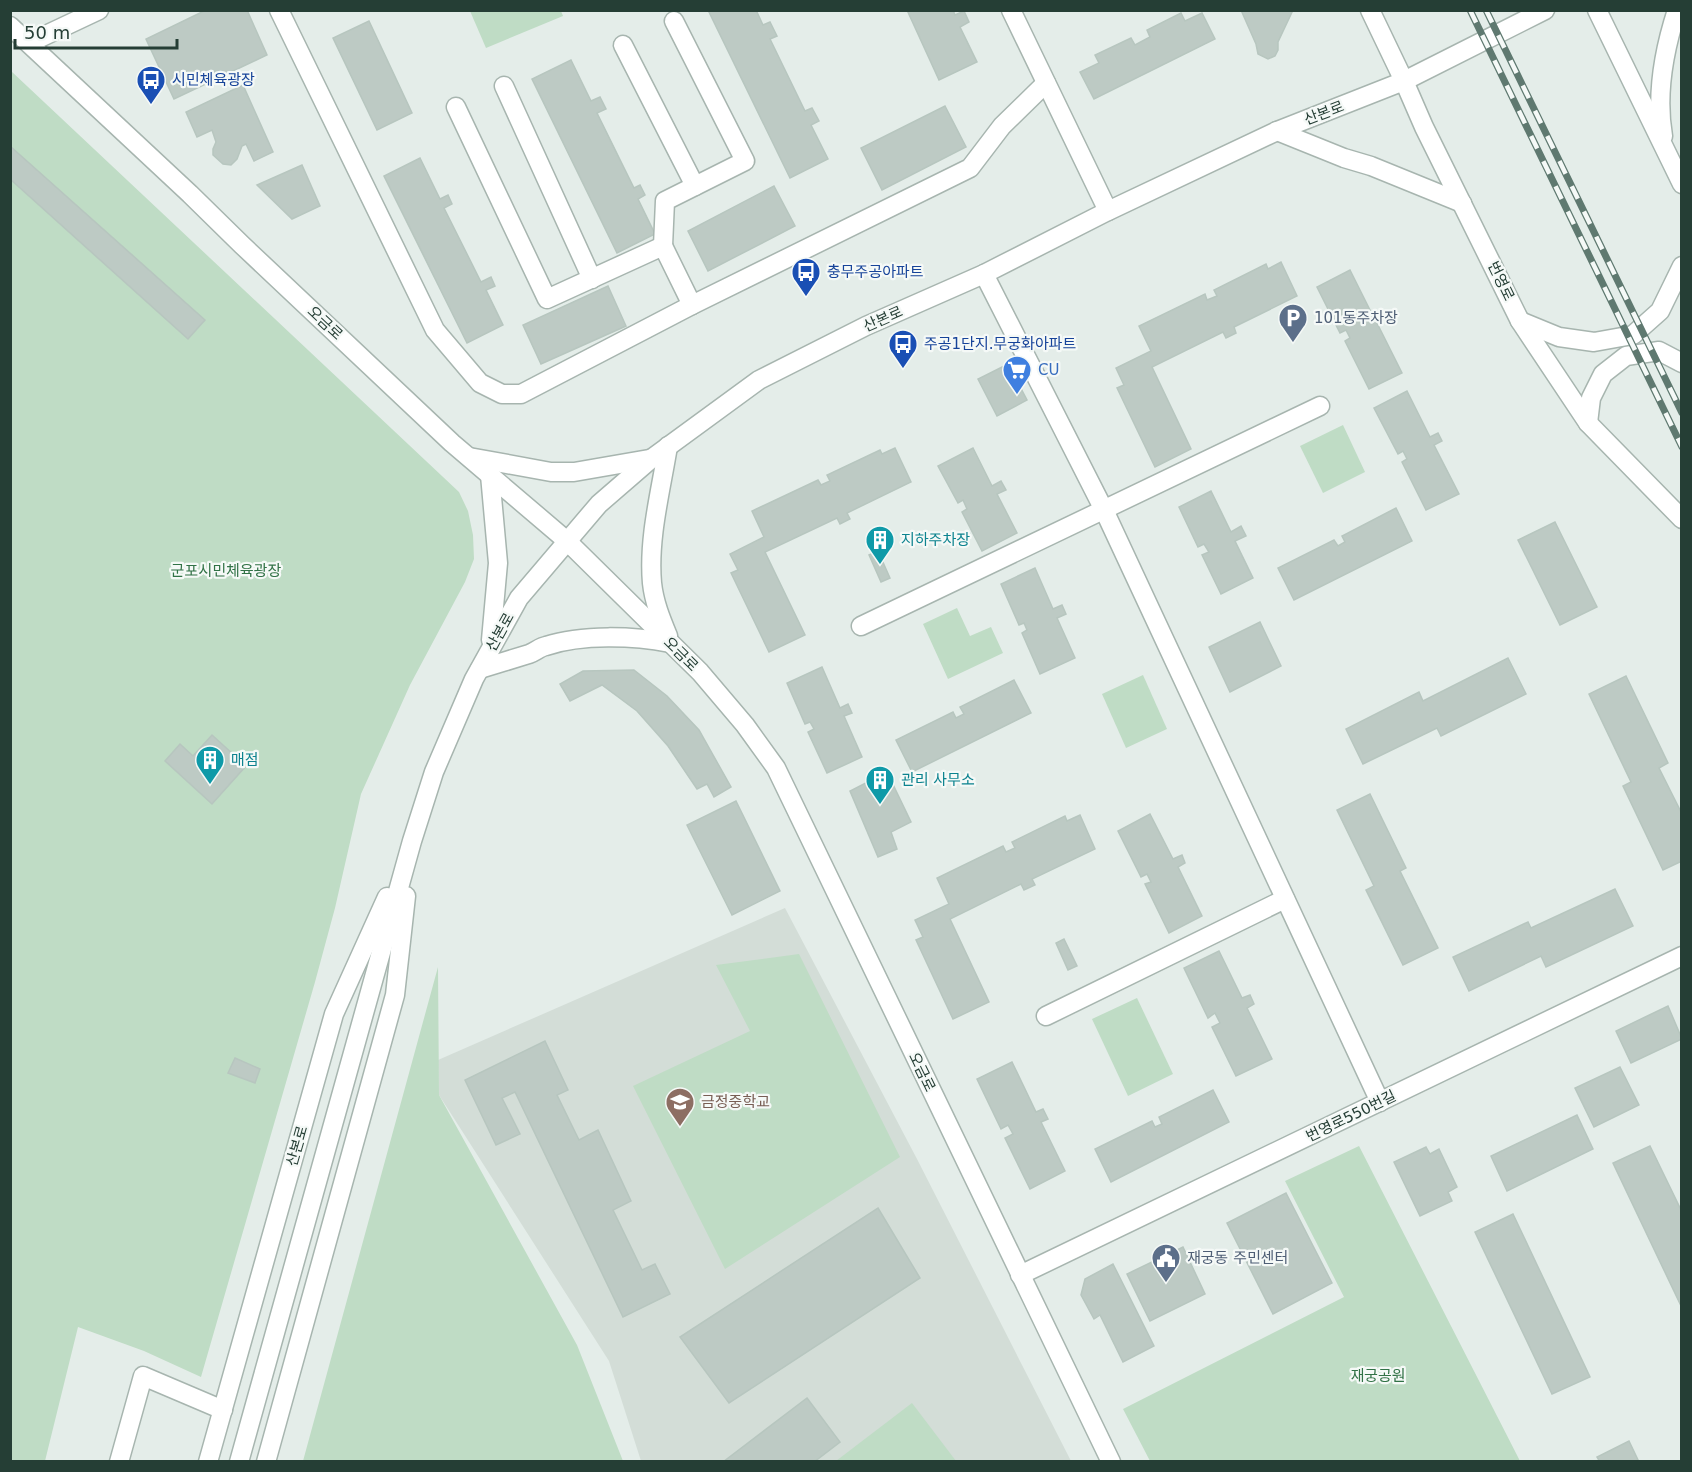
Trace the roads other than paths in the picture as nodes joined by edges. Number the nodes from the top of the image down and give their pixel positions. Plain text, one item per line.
1 (99, 10) edge
2 (279, 10) edge
3 (1011, 10) edge
4 (1370, 10) edge
5 (1545, 10) edge
6 (1597, 10) edge
7 (1677, 10) edge
8 (674, 21) dead end
9 (10, 26) edge
10 (28, 43) junction
11 (623, 45) dead end
12 (1404, 81) junction
13 (1046, 83) junction
14 (504, 87) dead end
15 (456, 106) dead end
16 (1277, 131) junction
17 (1666, 153) junction
18 (1682, 184) edge
19 (695, 186) junction
20 (1462, 202) junction
21 (1107, 212) junction
22 (663, 246) junction
23 (1682, 266) edge
24 (984, 274) junction
25 (592, 279) junction
26 (692, 305) junction
27 (1520, 321) junction
28 (1682, 363) edge
29 (1320, 406) dead end
30 (1588, 423) junction
31 (668, 446) junction
32 (468, 457) junction
33 (651, 459) junction
34 (490, 475) junction
35 (1104, 510) junction
36 (1682, 519) edge
37 (567, 541) junction
38 (861, 626) dead end
39 (670, 643) junction
40 (491, 649) junction
41 (480, 669) junction
42 (412, 841) junction
43 (1286, 899) junction
44 (1682, 956) edge
45 (1046, 1016) dead end
46 (1380, 1102) junction
47 (1020, 1275) junction
48 (223, 1410) junction
49 (119, 1461) edge
50 (208, 1461) edge
51 (239, 1461) edge
52 (266, 1461) edge
53 (1111, 1461) edge

1 - 10 street
2 - 26 street
3 - 13 street
4 - 12 street, 번영로
5 - 12 street, 산본로
6 - 17 street
7 - 17 street
8 - 19 street
9 - 10 street, 오금로
10 - 32 street, 오금로
11 - 19 street
12 - 16 street, 산본로
12 - 20 street, 번영로
13 - 21 street
13 - 26 street
14 - 25 street
15 - 25 street
16 - 20 street
16 - 21 street, 산본로
17 - 18 street
19 - 22 street
20 - 27 street, 번영로
21 - 24 street, 산본로
22 - 25 street
22 - 26 street
23 - 27 street
24 - 31 street, 산본로
24 - 35 street
27 - 30 street, 번영로
28 - 30 street
29 - 35 street
30 - 36 street, 번영로
31 - 33 street, 산본로
31 - 39 street
32 - 33 street
32 - 34 street, 오금로
33 - 37 street, 산본로
34 - 37 street, 오금로
34 - 40 street
35 - 38 street
35 - 43 street
37 - 39 street, 오금로
37 - 40 street, 산본로
39 - 41 street
39 - 47 street, 오금로
40 - 41 street, 산본로
41 - 42 street, 산본로
42 - 48 street, 산본로
42 - 51 street, 산본로
42 - 52 street, 산본로
43 - 45 street
43 - 46 street
44 - 46 street, 번영로550번길
46 - 47 street, 번영로550번길
47 - 53 street, 오금로
48 - 49 street
48 - 50 street, 산본로

